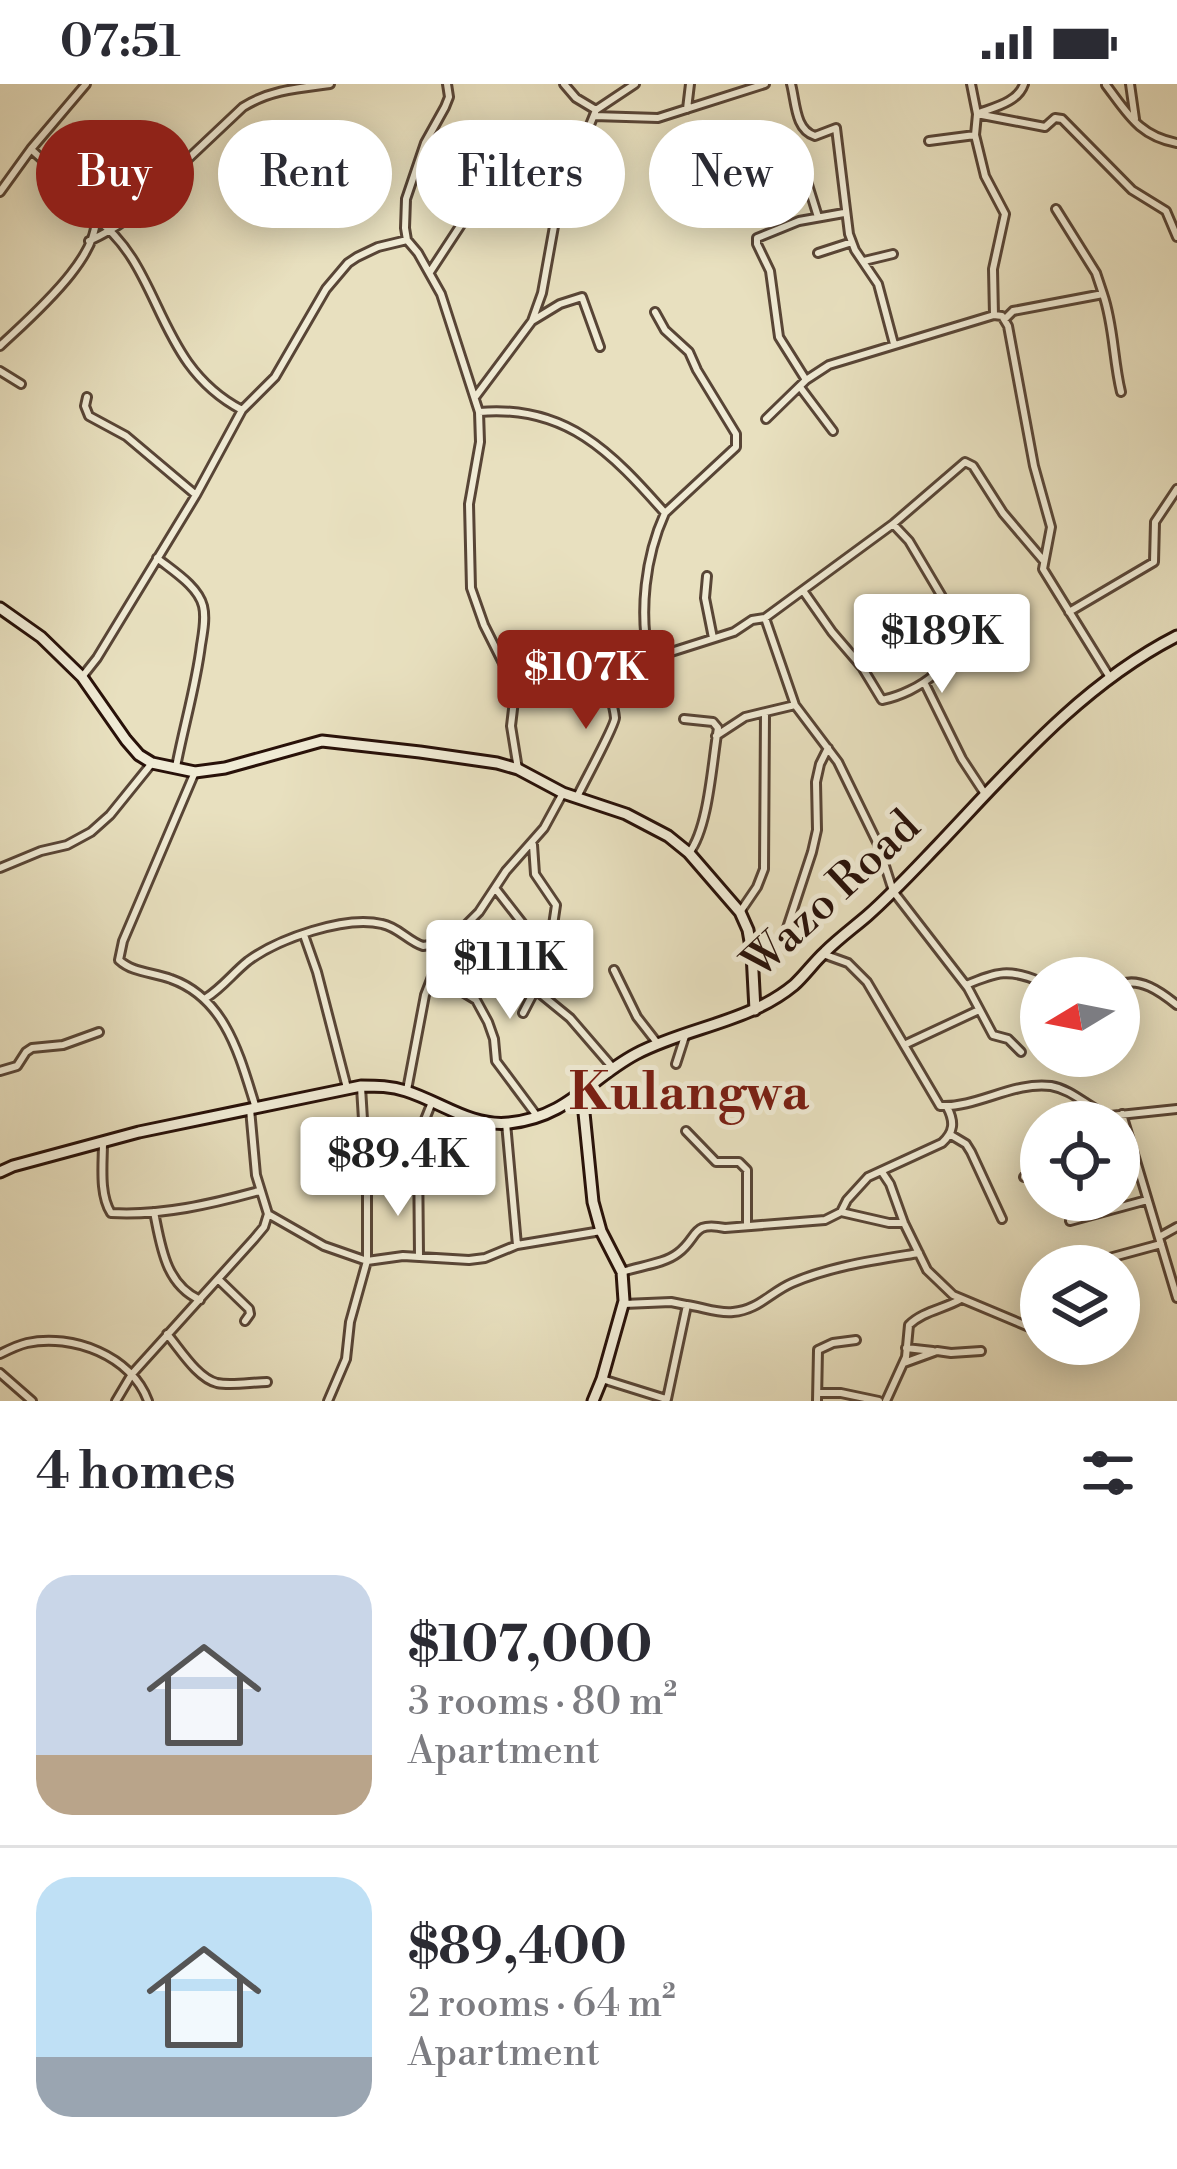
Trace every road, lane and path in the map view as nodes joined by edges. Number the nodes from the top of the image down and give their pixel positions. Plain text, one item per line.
1 (65, 84) edge
2 (86, 84) edge
3 (330, 84) edge
4 (447, 84) edge
5 (564, 84) edge
6 (634, 84) edge
7 (690, 84) edge
8 (764, 84) edge
9 (791, 84) edge
10 (971, 84) edge
11 (1024, 84) edge
12 (1130, 84) edge
13 (1106, 85) edge
14 (294, 86) edge
15 (76, 95) junction
16 (687, 110) junction
17 (595, 113) junction
18 (977, 114) junction
19 (1135, 123) junction
20 (975, 135) junction
21 (929, 140) dead end
22 (1177, 143) edge
23 (32, 148) junction
24 (36, 152) edge
25 (194, 153) edge
26 (0, 167) edge
27 (10, 178) junction
28 (0, 192) edge
29 (814, 204) edge
30 (1056, 209) dead end
31 (844, 213) junction
32 (818, 217) junction
33 (92, 228) edge
34 (109, 228) edge
35 (115, 228) edge
36 (459, 228) edge
37 (112, 230) junction
38 (1177, 237) edge
39 (407, 240) junction
40 (89, 242) junction
41 (852, 242) junction
42 (818, 253) dead end
43 (893, 254) dead end
44 (864, 261) junction
45 (430, 272) junction
46 (1103, 294) junction
47 (655, 312) dead end
48 (994, 315) junction
49 (1005, 319) junction
50 (532, 321) junction
51 (894, 344) junction
52 (0, 346) edge
53 (600, 347) dead end
54 (0, 370) edge
55 (21, 384) dead end
56 (803, 384) junction
57 (1121, 392) dead end
58 (87, 397) dead end
59 (475, 398) junction
60 (242, 410) junction
61 (479, 412) junction
62 (766, 419) dead end
63 (833, 430) dead end
64 (1177, 489) edge
65 (196, 495) junction
66 (665, 513) junction
67 (893, 524) junction
68 (158, 558) junction
69 (1043, 560) junction
70 (707, 576) dead end
71 (804, 592) junction
72 (0, 608) edge
73 (1069, 612) junction
74 (765, 618) junction
75 (1177, 637) edge
76 (712, 638) junction
77 (650, 659) junction
78 (604, 671) junction
79 (82, 676) junction
80 (1109, 676) junction
81 (925, 684) junction
82 (514, 692) junction
83 (795, 705) junction
84 (765, 712) junction
85 (684, 718) dead end
86 (716, 736) junction
87 (828, 748) junction
88 (152, 763) junction
89 (518, 769) junction
90 (175, 770) junction
91 (194, 772) junction
92 (563, 793) junction
93 (985, 794) junction
94 (577, 797) junction
95 (533, 842) junction
96 (689, 853) junction
97 (0, 868) edge
98 (495, 888) junction
99 (892, 891) junction
100 (740, 912) junction
101 (304, 935) junction
102 (456, 935) junction
103 (784, 937) dead end
104 (449, 942) junction
105 (823, 954) junction
106 (614, 970) dead end
107 (433, 974) junction
108 (1020, 974) edge
109 (1140, 984) edge
110 (966, 985) junction
111 (536, 991) junction
112 (204, 999) junction
113 (1177, 1005) edge
114 (755, 1010) junction
115 (979, 1010) junction
116 (523, 1013) dead end
117 (99, 1032) dead end
118 (685, 1036) junction
119 (658, 1044) junction
120 (904, 1045) junction
121 (1020, 1051) edge
122 (676, 1064) dead end
123 (614, 1069) junction
124 (0, 1071) edge
125 (361, 1086) junction
126 (347, 1088) junction
127 (406, 1091) junction
128 (582, 1093) junction
129 (1083, 1101) edge
130 (432, 1102) junction
131 (947, 1106) junction
132 (253, 1108) junction
133 (1177, 1109) edge
134 (1140, 1112) edge
135 (537, 1116) junction
136 (506, 1123) junction
137 (686, 1131) dead end
138 (951, 1135) junction
139 (104, 1142) junction
140 (0, 1172) edge
141 (882, 1172) junction
142 (1140, 1173) edge
143 (259, 1191) junction
144 (1148, 1200) junction
145 (1140, 1202) edge
146 (154, 1212) junction
147 (841, 1212) junction
148 (268, 1214) junction
149 (1002, 1219) dead end
150 (904, 1223) junction
151 (747, 1226) junction
152 (1177, 1227) edge
153 (601, 1232) junction
154 (1160, 1241) junction
155 (517, 1245) junction
156 (1140, 1248) edge
157 (920, 1253) junction
158 (418, 1256) junction
159 (367, 1261) junction
160 (622, 1273) junction
161 (218, 1279) junction
162 (1175, 1281) edge
163 (962, 1298) junction
164 (1177, 1298) edge
165 (200, 1300) junction
166 (624, 1304) junction
167 (687, 1305) junction
168 (245, 1322) dead end
169 (1020, 1323) edge
170 (167, 1334) junction
171 (856, 1340) dead end
172 (906, 1348) junction
173 (938, 1351) junction
174 (981, 1351) dead end
175 (0, 1354) edge
176 (904, 1363) junction
177 (0, 1373) edge
178 (132, 1374) junction
179 (602, 1378) junction
180 (267, 1382) dead end
181 (818, 1397) edge
182 (668, 1400) edge
183 (32, 1401) edge
184 (116, 1401) edge
185 (148, 1401) edge
186 (328, 1401) edge
187 (593, 1401) edge
188 (883, 1401) edge

1 - 15 street
2 - 15 street
3 - 14 street
4 - 39 street
5 - 17 street
6 - 17 street
7 - 16 street
8 - 16 street
9 - 31 street
10 - 18 street
11 - 18 street
12 - 19 street
13 - 19 street
14 - 25 street
15 - 23 street
16 - 17 street
17 - 50 street
18 - 20 street
18 - 38 street
19 - 22 street
20 - 21 street
20 - 48 street
23 - 24 street
23 - 27 street
26 - 27 street
27 - 28 street
29 - 32 street
30 - 46 street
31 - 32 street
31 - 41 street
32 - 56 street
33 - 40 street
34 - 37 street
35 - 37 street
36 - 45 street
37 - 40 street
37 - 60 street
39 - 45 street
39 - 60 street
40 - 52 street
41 - 42 street
41 - 44 street
43 - 44 street
44 - 51 street
45 - 59 street
46 - 49 street
46 - 57 street
47 - 66 street
48 - 49 street
48 - 51 street
49 - 69 street
50 - 53 street
50 - 59 street
51 - 56 street
54 - 55 street
56 - 62 street
56 - 63 street
58 - 65 street
59 - 61 street
60 - 65 street
61 - 66 street
61 - 82 street
64 - 73 street
65 - 68 street
66 - 77 street
67 - 69 street
67 - 71 street
67 - 81 street
68 - 79 street
68 - 90 street
69 - 73 street
70 - 76 street
71 - 74 street
71 - 81 street
72 - 79 main road
73 - 80 street
74 - 76 street
74 - 83 street
75 - 80 main road, Wazo Road
76 - 77 street
77 - 78 street
78 - 82 street
78 - 94 street
79 - 88 main road
80 - 93 main road, Wazo Road
81 - 93 street
82 - 89 street
83 - 84 street
83 - 87 street
84 - 86 street
84 - 100 street
85 - 86 street
86 - 96 street
87 - 99 street
87 - 103 street
88 - 90 main road
88 - 97 street
89 - 91 main road
89 - 92 main road
90 - 91 main road
91 - 112 street
92 - 94 main road
92 - 95 street
93 - 99 main road, Wazo Road
94 - 96 main road
95 - 98 street
95 - 111 street
96 - 100 main road
98 - 102 street
98 - 102 street
99 - 105 main road, Wazo Road
99 - 110 street
100 - 114 main road
101 - 104 street
101 - 112 street
101 - 126 street
102 - 104 street
104 - 107 street
105 - 114 main road, Wazo Road
105 - 120 street
106 - 119 street
107 - 127 street
107 - 135 street
108 - 110 street
109 - 113 street
110 - 115 street
111 - 116 street
111 - 123 street
112 - 132 street
114 - 118 main road, Wazo Road
115 - 120 street
115 - 121 street
117 - 124 street
118 - 119 main road, Wazo Road
118 - 122 street
119 - 123 main road, Wazo Road
120 - 131 street
123 - 128 main road, Wazo Road
125 - 126 main road, Wazo Road
125 - 127 main road, Wazo Road
125 - 159 street
126 - 132 main road, Wazo Road
127 - 130 main road, Wazo Road
128 - 135 main road, Wazo Road
128 - 153 main road
129 - 131 street
130 - 136 main road, Wazo Road
130 - 158 street
131 - 138 street
132 - 139 main road, Wazo Road
132 - 143 street
133 - 134 street
135 - 136 main road, Wazo Road
136 - 155 street
137 - 151 street
138 - 141 street
138 - 149 street
139 - 140 main road, Wazo Road
139 - 146 street
141 - 147 street
141 - 150 street
142 - 144 street
143 - 146 street
143 - 148 street
144 - 145 street
144 - 154 street
146 - 165 street
147 - 150 street
147 - 151 street
148 - 159 street
148 - 161 street
150 - 157 street
151 - 160 street
152 - 154 street
153 - 155 street
153 - 160 main road
154 - 156 street
154 - 162 street
155 - 158 street
157 - 163 street
157 - 167 street
158 - 159 street
159 - 186 street
160 - 166 main road
161 - 165 street
161 - 168 street
162 - 164 street
163 - 169 street
163 - 172 street
165 - 170 street
166 - 167 street
166 - 179 main road
167 - 182 street
170 - 178 street
170 - 180 street
171 - 181 street
172 - 173 street
172 - 176 street
173 - 174 street
173 - 176 street
175 - 178 street
176 - 188 street
177 - 183 street
178 - 184 street
178 - 185 street
179 - 182 street
179 - 187 main road
181 - 188 street

